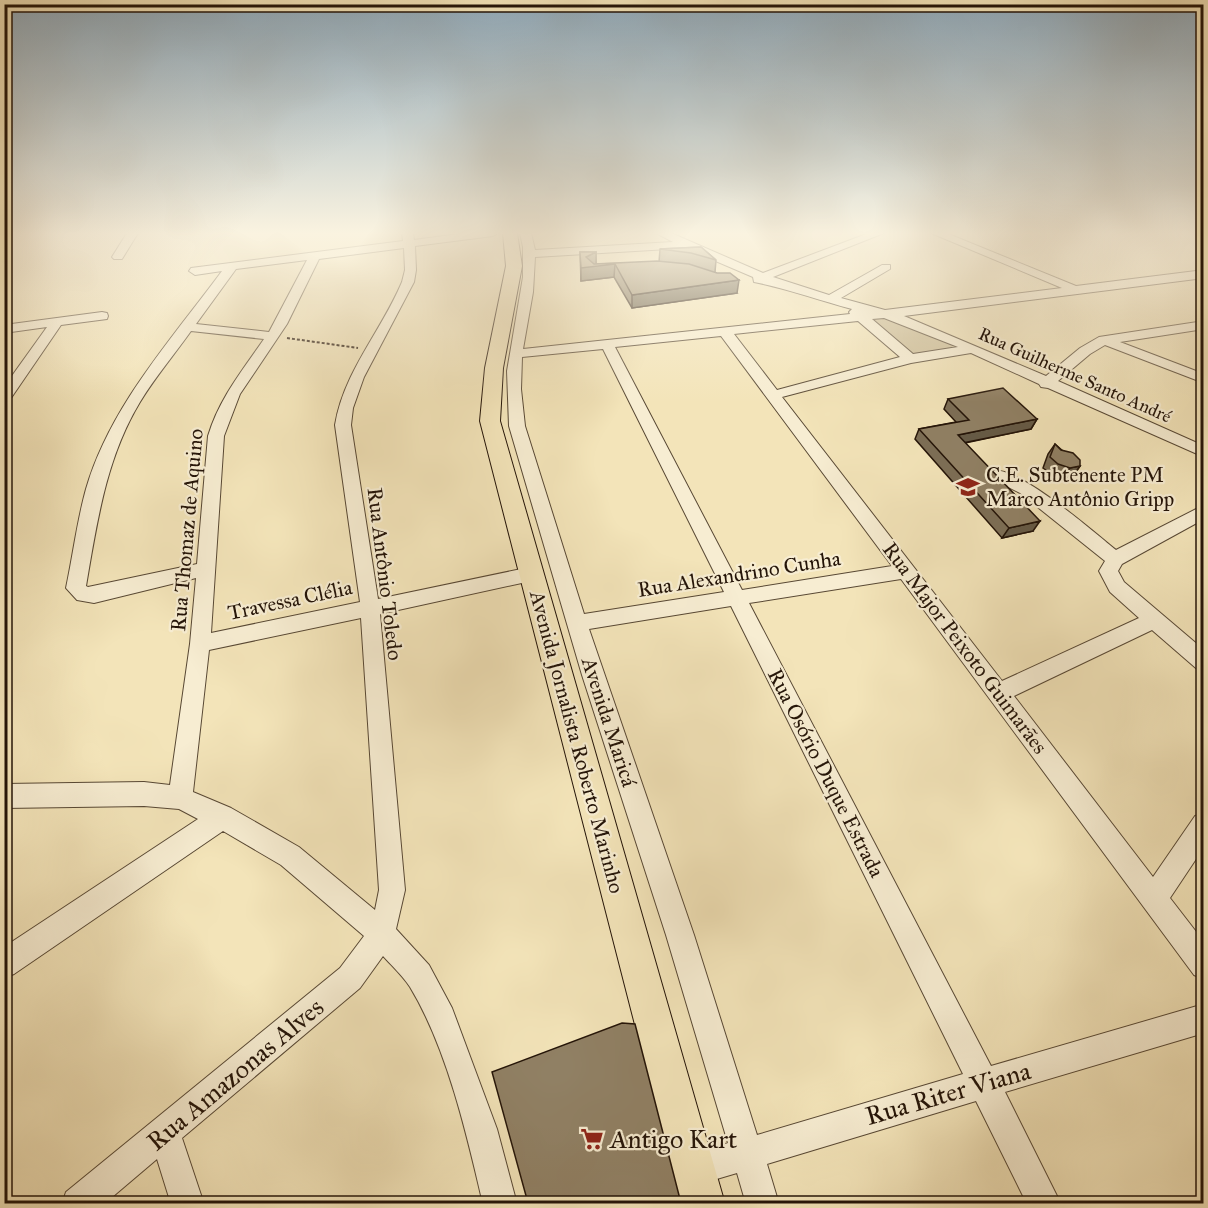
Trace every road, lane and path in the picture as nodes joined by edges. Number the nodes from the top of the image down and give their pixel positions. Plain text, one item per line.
1 (215, 289) edge
2 (298, 289) edge
3 (403, 289) edge
4 (510, 289) edge
5 (526, 289) edge
6 (797, 289) edge
7 (849, 289) edge
8 (1070, 289) edge
9 (831, 300) junction
10 (846, 304) junction
11 (886, 314) junction
12 (102, 316) dead end
13 (859, 317) junction
14 (57, 322) junction
15 (1203, 325) edge
16 (188, 327) junction
17 (4, 329) edge
18 (725, 332) junction
19 (273, 336) junction
20 (1104, 340) junction
21 (607, 344) junction
22 (973, 349) junction
23 (371, 350) junction
24 (516, 354) junction
25 (910, 359) junction
26 (1203, 379) edge
27 (1046, 384) junction
28 (774, 395) junction
29 (4, 399) edge
30 (1203, 452) edge
31 (998, 475) edge
32 (1203, 511) edge
33 (1115, 559) junction
34 (205, 569) junction
35 (907, 571) junction
36 (531, 574) junction
37 (738, 599) junction
38 (370, 608) junction
39 (1154, 620) junction
40 (578, 623) junction
41 (200, 644) junction
42 (1203, 663) edge
43 (999, 693) junction
44 (4, 796) edge
45 (180, 798) junction
46 (222, 817) junction
47 (1203, 825) edge
48 (1154, 898) junction
49 (382, 934) junction
50 (4, 964) edge
51 (1203, 965) edge
52 (1203, 1018) edge
53 (983, 1083) junction
54 (164, 1133) junction
55 (747, 1153) junction
56 (698, 1187) edge
57 (78, 1203) edge
58 (188, 1203) edge
59 (500, 1203) edge
60 (763, 1203) edge
61 (1045, 1203) edge

1 - 16 street
2 - 19 street, Rua Thomaz de Aquino
3 - 23 street, Rua Antônio Toledo
4 - 36 main road, Avenida Jornalista Roberto Marinho
5 - 24 street, Avenida Maricá
6 - 9 street, Rua Guilherme Santo André
7 - 9 street
8 - 11 street
9 - 10 street, Rua Guilherme Santo André
10 - 11 street, Rua Guilherme Santo André
10 - 13 street
11 - 13 street
11 - 22 street, Rua Guilherme Santo André
12 - 14 street
13 - 18 street
13 - 25 street
14 - 17 street
14 - 29 street
15 - 20 street
16 - 19 street
16 - 34 street
18 - 21 street
18 - 28 street, Rua Major Peixoto Guimarães
19 - 23 path
19 - 34 street, Rua Thomaz de Aquino
20 - 26 street
20 - 27 street
21 - 24 street
21 - 37 street, Rua Osório Duque Estrada
22 - 25 street
22 - 27 street, Rua Guilherme Santo André
23 - 38 street, Rua Antônio Toledo
24 - 40 street, Avenida Maricá
25 - 28 street
27 - 30 street, Rua Guilherme Santo André
28 - 35 street, Rua Major Peixoto Guimarães
31 - 33 street
32 - 33 street
33 - 39 street
34 - 41 street, Rua Thomaz de Aquino
35 - 37 street, Rua Alexandrino Cunha
35 - 43 street, Rua Major Peixoto Guimarães
36 - 38 street, Travessa Clélia
36 - 56 main road, Avenida Jornalista Roberto Marinho
37 - 40 street, Rua Alexandrino Cunha
37 - 53 street, Rua Osório Duque Estrada
38 - 41 street, Travessa Clélia
38 - 49 street, Rua Antônio Toledo
39 - 42 street
39 - 43 street
40 - 55 street, Avenida Maricá
41 - 45 street, Rua Thomaz de Aquino
43 - 48 street, Rua Major Peixoto Guimarães
44 - 45 street
45 - 46 street
46 - 49 street
46 - 50 street
47 - 48 street
48 - 51 street, Rua Major Peixoto Guimarães
49 - 54 street, Rua Amazonas Alves
49 - 59 street
52 - 53 street, Rua Riter Viana
53 - 55 street, Rua Riter Viana
53 - 61 street, Rua Osório Duque Estrada
54 - 57 street, Rua Amazonas Alves
54 - 58 street
55 - 56 street, Rua Riter Viana
55 - 60 street, Avenida Maricá

